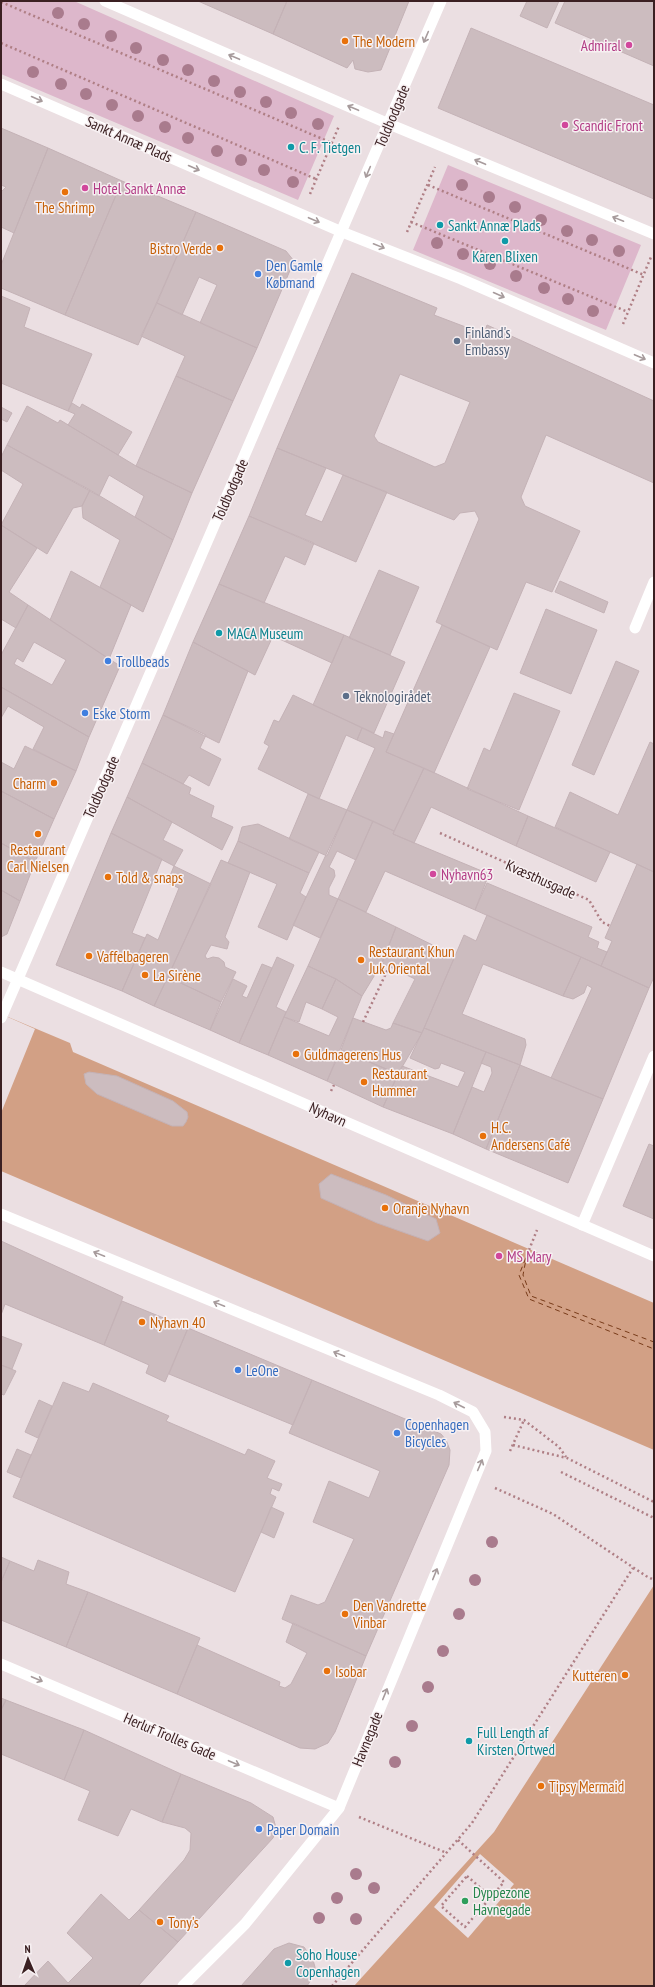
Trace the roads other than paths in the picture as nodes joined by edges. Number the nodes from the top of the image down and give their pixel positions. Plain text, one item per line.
1 (105, 1) edge
2 (441, 1) edge
3 (1, 84) edge
4 (389, 124) junction
5 (342, 232) junction
6 (654, 234) edge
7 (654, 363) edge
8 (654, 582) edge
9 (635, 628) dead end
10 (1, 972) edge
11 (18, 979) junction
12 (2, 1016) edge
13 (654, 1056) edge
14 (1, 1214) edge
15 (582, 1225) junction
16 (654, 1256) edge
17 (1, 1664) edge
18 (338, 1808) junction
19 (183, 1986) edge

4 -> 1 street
2 -> 4 street, Toldbodgade
3 -> 5 street, Sankt Annæ Plads
4 -> 5 street, Toldbodgade
6 -> 4 street
5 -> 7 street, Sankt Annæ Plads
5 - 11 street, Toldbodgade
8 - 9 street
10 - 11 street, Nyhavn
11 - 12 street, Toldbodgade
11 - 15 street, Nyhavn
13 - 15 street
18 -> 14 street, Havnegade
15 - 16 street, Nyhavn
17 -> 18 street, Herluf Trolles Gade
18 - 19 street, Havnegade

